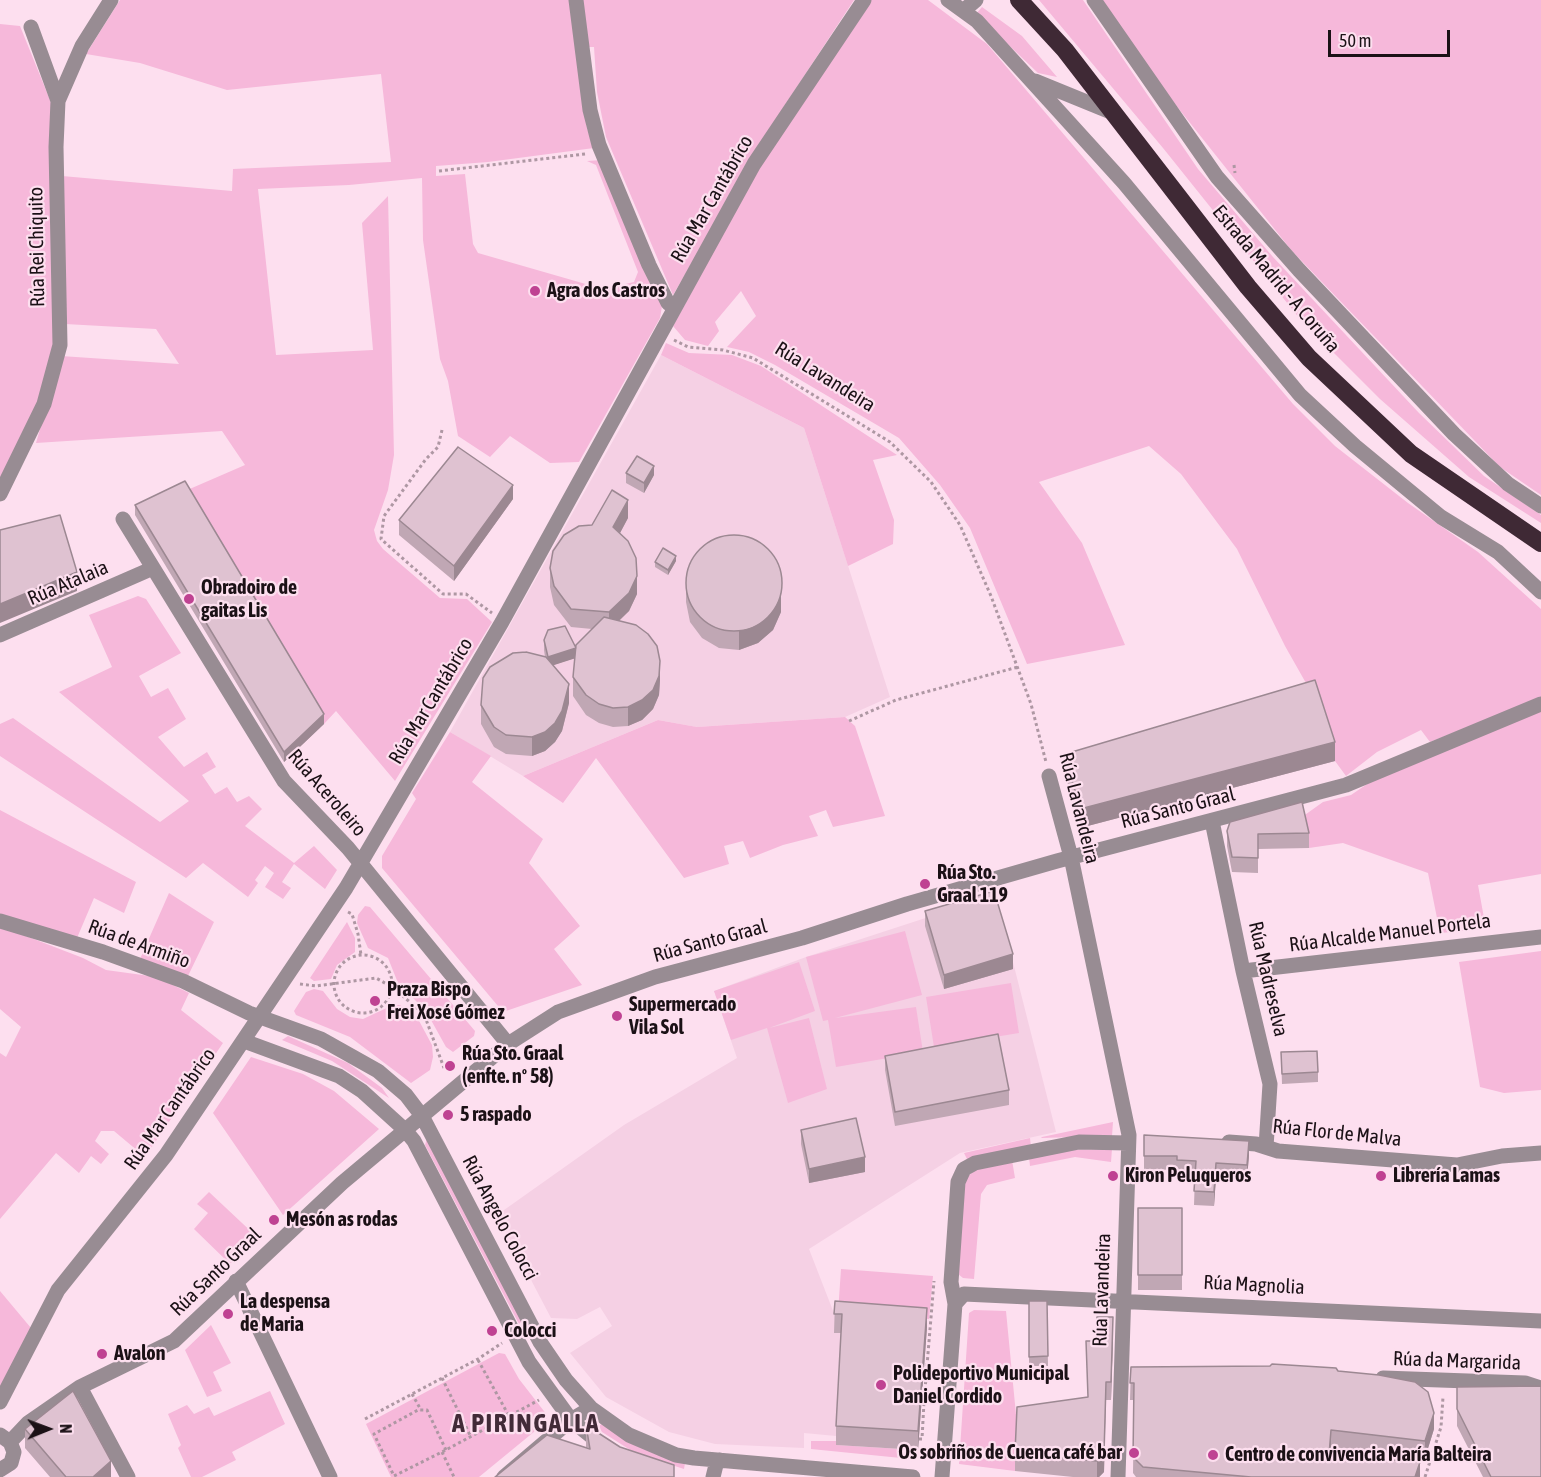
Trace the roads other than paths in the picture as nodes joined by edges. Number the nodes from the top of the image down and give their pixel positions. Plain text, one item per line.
1 (111, 0) edge
2 (576, 0) edge
3 (864, 0) edge
4 (948, 0) edge
5 (976, 0) edge
6 (1019, 0) edge
7 (1094, 0) edge
8 (963, 11) junction
9 (31, 27) dead end
10 (1030, 79) junction
11 (58, 101) junction
12 (1112, 112) junction
13 (674, 308) junction
14 (0, 494) edge
15 (1541, 506) edge
16 (123, 519) dead end
17 (1541, 543) edge
18 (152, 569) junction
19 (1541, 592) edge
20 (0, 635) edge
21 (1541, 704) edge
22 (1049, 776) road end
23 (1212, 821) junction
24 (1071, 857) junction
25 (360, 863) junction
26 (0, 921) edge
27 (1541, 937) edge
28 (1243, 971) junction
29 (260, 1017) junction
30 (244, 1041) junction
31 (508, 1044) junction
32 (422, 1116) junction
33 (405, 1130) junction
34 (1132, 1138) junction
35 (1212, 1141) edge
36 (1266, 1148) junction
37 (1541, 1153) edge
38 (236, 1281) junction
39 (959, 1299) junction
40 (1122, 1300) junction
41 (1541, 1321) edge
42 (546, 1352) junction
43 (529, 1362) junction
44 (1371, 1378) edge
45 (80, 1387) junction
46 (1541, 1388) edge
47 (0, 1402) edge
48 (591, 1408) junction
49 (571, 1420) junction
50 (5, 1439) edge
51 (618, 1454) edge
52 (720, 1460) junction
53 (8, 1471) edge
54 (766, 1471) edge
55 (128, 1477) edge
56 (330, 1477) edge
57 (504, 1477) edge
58 (713, 1477) edge
59 (913, 1477) edge
60 (942, 1477) edge
61 (1118, 1477) edge

1 - 11 street, Rúa Rei Chiquito
2 - 13 street
3 - 13 street, Rúa Mar Cantábrico
4 - 8 street
5 - 8 street
6 - 12 highway, Estrada Madrid - A Coruña
7 - 15 street
8 - 10 street
9 - 11 street
10 - 12 street
10 - 19 street
11 - 14 street, Rúa Rei Chiquito
12 - 17 highway, Estrada Madrid - A Coruña
13 - 25 street, Rúa Mar Cantábrico
16 - 18 street, Rúa Aceroleiro
18 - 20 street, Rúa Atalaia
18 - 25 street, Rúa Aceroleiro
21 - 23 street, Rúa Santo Graal
22 - 24 street, Rúa Lavandeira
23 - 24 street, Rúa Santo Graal
23 - 28 street, Rúa Madreselva
24 - 31 street, Rúa Santo Graal
24 - 34 street, Rúa Lavandeira
25 - 29 street, Rúa Mar Cantábrico
25 - 31 street, Rúa Aceroleiro
26 - 29 street, Rúa de Armiño
27 - 28 street, Rúa Alcalde Manuel Portela
28 - 36 street, Rúa Madreselva
29 - 30 street, Rúa Mar Cantábrico
29 - 32 street, Rúa Angelo Colocci
30 - 33 street, Rúa Angelo Colocci
30 - 47 street, Rúa Mar Cantábrico
31 - 32 street, Rúa Santo Graal
32 - 33 street, Rúa Santo Graal
32 - 42 street, Rúa Angelo Colocci
33 - 38 street, Rúa Santo Graal
33 - 43 street, Rúa Angelo Colocci
34 - 39 street
34 - 40 street, Rúa Lavandeira
35 - 36 street, Rúa Flor de Malva
36 - 37 street, Rúa Flor de Malva
38 - 45 street, Rúa Santo Graal
38 - 56 street
39 - 40 street, Rúa Magnolia
39 - 60 street
40 - 41 street, Rúa Magnolia
40 - 61 street, Rúa Lavandeira
42 - 43 street
42 - 48 street, Rúa Angelo Colocci
43 - 49 street, Rúa Angelo Colocci
44 - 46 street, Rúa da Margarida
45 - 50 street, Rúa Santo Graal
45 - 55 street
48 - 49 street
48 - 52 street, Rúa Angelo Colocci
49 - 51 street, Rúa Angelo Colocci
49 - 57 street
50 - 53 street
52 - 54 street, Rúa Angelo Colocci
52 - 58 street
54 - 59 street, Rúa Angelo Colocci

